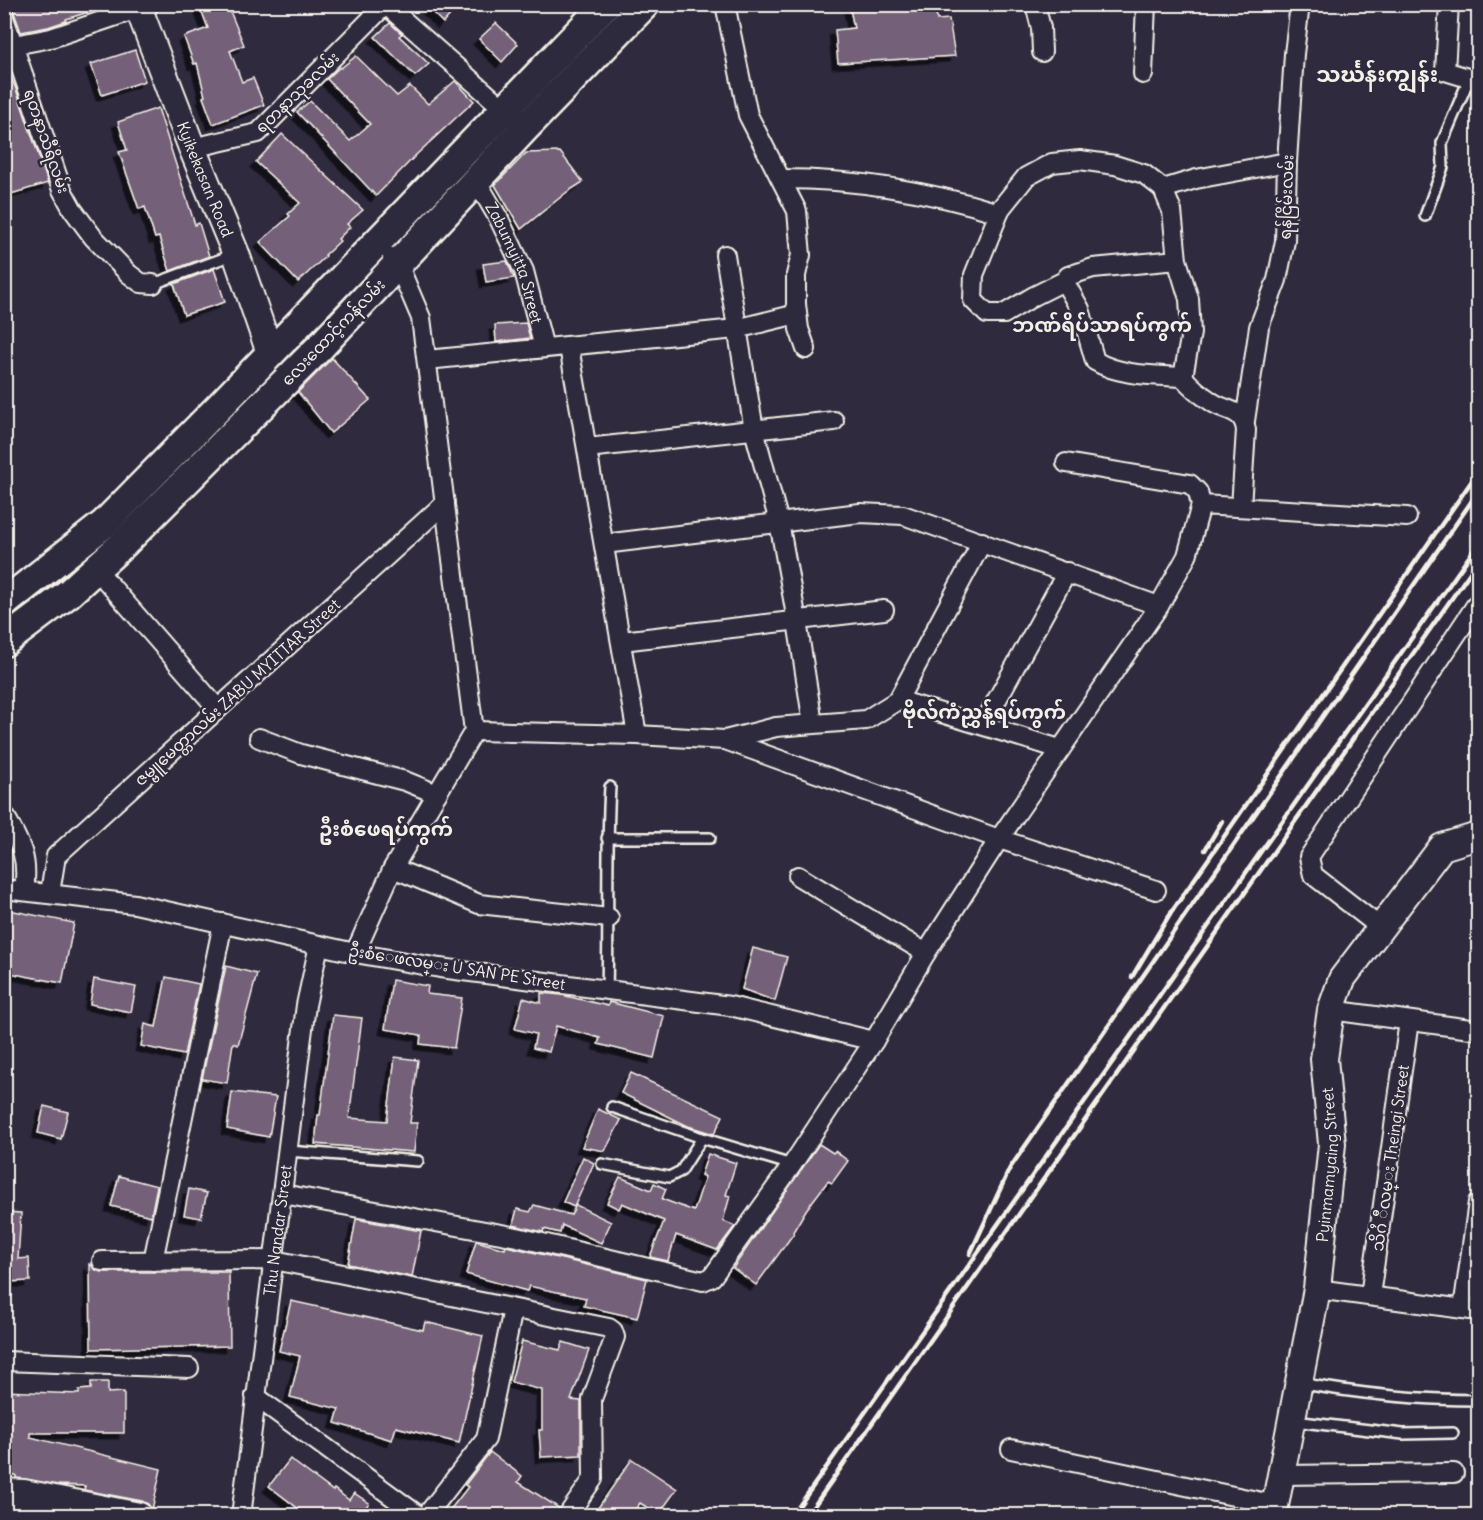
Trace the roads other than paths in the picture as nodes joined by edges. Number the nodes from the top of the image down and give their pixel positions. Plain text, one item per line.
1 (606, 4) edge
2 (645, 4) edge
3 (725, 4) edge
4 (1035, 4) edge
5 (1146, 4) edge
6 (1300, 4) edge
7 (1449, 4) edge
8 (385, 5) edge
9 (142, 6) edge
10 (4, 18) edge
11 (10, 46) edge
12 (1042, 52) dead end
13 (1143, 75) dead end
14 (1474, 80) edge
15 (505, 108) junction
16 (525, 128) junction
17 (192, 148) junction
18 (1287, 162) junction
19 (781, 179) junction
20 (476, 180) junction
21 (1163, 189) junction
22 (999, 213) junction
23 (1425, 216) dead end
24 (377, 242) junction
25 (236, 254) junction
26 (725, 255) dead end
27 (1177, 261) junction
28 (398, 264) junction
29 (1064, 281) junction
30 (153, 284) joint
31 (798, 314) junction
32 (736, 328) junction
33 (569, 347) junction
34 (544, 348) junction
35 (806, 350) dead end
36 (270, 353) junction
37 (427, 360) junction
38 (293, 373) junction
39 (1183, 377) junction
40 (219, 407) junction
41 (834, 421) dead end
42 (1245, 421) junction
43 (240, 427) junction
44 (754, 430) junction
45 (587, 448) junction
46 (1065, 463) dead end
47 (445, 502) junction
48 (1201, 505) junction
49 (1241, 507) junction
50 (1407, 517) dead end
51 (779, 522) junction
52 (113, 534) junction
53 (982, 542) junction
54 (604, 544) junction
55 (96, 569) junction
56 (1067, 572) junction
57 (1479, 602) edge
58 (4, 603) edge
59 (1159, 606) junction
60 (884, 610) dead end
61 (797, 621) junction
62 (622, 641) junction
63 (4, 642) edge
64 (898, 700) junction
65 (218, 709) junction
66 (813, 724) junction
67 (982, 725) junction
68 (474, 731) junction
69 (637, 735) junction
70 (259, 738) dead end
71 (725, 740) junction
72 (1060, 749) junction
73 (610, 787) dead end
74 (436, 794) junction
75 (4, 814) edge
76 (1479, 836) edge
77 (607, 838) junction
78 (710, 838) dead end
79 (999, 839) junction
80 (393, 868) junction
81 (798, 876) dead end
82 (4, 889) edge
83 (24, 891) junction
84 (1156, 891) dead end
85 (50, 893) junction
86 (609, 918) junction
87 (223, 923) junction
88 (1381, 928) junction
89 (319, 945) junction
90 (355, 953) junction
91 (926, 953) junction
92 (607, 989) junction
93 (1331, 1010) junction
94 (1409, 1021) junction
95 (1479, 1030) edge
96 (874, 1041) junction
97 (612, 1107) dead end
98 (702, 1138) junction
99 (288, 1151) junction
100 (418, 1161) dead end
101 (602, 1164) dead end
102 (792, 1166) junction
103 (283, 1194) junction
104 (1479, 1202) edge
105 (274, 1260) junction
106 (102, 1261) dead end
107 (153, 1261) junction
108 (1317, 1289) junction
109 (1370, 1296) junction
110 (513, 1309) junction
111 (1471, 1310) edge
112 (4, 1361) edge
113 (189, 1368) dead end
114 (1299, 1383) junction
115 (255, 1396) junction
116 (1479, 1400) edge
117 (1292, 1420) junction
118 (1453, 1433) dead end
119 (1011, 1449) dead end
120 (1454, 1473) dead end
121 (1281, 1475) junction
122 (17, 1504) edge
123 (1274, 1510) edge
124 (100, 1512) edge
125 (4, 1514) edge
126 (139, 1515) edge
127 (241, 1515) edge
128 (419, 1515) edge
129 (426, 1515) edge
130 (567, 1515) edge

1 - 15 main road, လေးထောင့်ကန်လမ်း
2 - 16 main road, လေးထောင့်ကန်လမ်း
3 - 19 street
4 - 12 street
5 - 13 street
6 - 18 street, ရန်ငြိမ်းလမ်း
7 - 14 street
8 - 15 street
8 - 17 street, ရတနာသုခလမ်း
9 - 11 street
9 - 17 street, Kyikekasan Road
10 - 11 street, ရတနာသီရိလမ်း
11 - 30 street, ရတနာသီရိလမ်း
14 - 23 lane
15 - 16 street
15 - 24 main road, လေးထောင့်ကန်လမ်း
16 - 20 main road, လေးထောင့်ကန်လမ်း
17 - 25 street, Kyikekasan Road
18 - 21 street
18 - 42 street, ရန်ငြိမ်းလမ်း
19 - 22 street
19 - 31 street
20 - 28 main road, လေးထောင့်ကန်လမ်း
20 - 34 street, Zabumyitta Street
21 - 22 street
21 - 27 street
22 - 29 street
24 - 28 street
24 - 36 main road, လေးထောင့်ကန်လမ်း
25 - 30 lane, ရတနာသီရိလမ်း
25 - 36 street, Kyikekasan Road
26 - 32 street
27 - 29 street
27 - 39 street
28 - 37 street
28 - 38 main road, လေးထောင့်ကန်လမ်း
29 - 39 street
31 - 32 street
31 - 35 street
32 - 33 street
32 - 44 street
33 - 34 street
33 - 45 street
34 - 37 street
36 - 38 main road
36 - 40 main road, လေးထောင့်ကန်လမ်း
37 - 47 street
38 - 43 main road, လေးထောင့်ကန်လမ်း
39 - 42 street
40 - 43 main road
40 - 52 main road, လေးထောင့်ကန်လမ်း
41 - 44 street
42 - 49 street, ရန်ငြိမ်းလမ်း
43 - 52 main road, လေးထောင့်ကန်လမ်း
44 - 45 street
44 - 51 street
45 - 54 street
46 - 48 street
47 - 65 street, ဇမ္ဗူမေတ္တာလမ်း ZABU MYITTAR Street
47 - 68 street
48 - 49 street
48 - 59 street
49 - 50 street
51 - 53 street
51 - 54 street
51 - 61 street
52 - 55 main road, လေးထောင့်ကန်လမ်း
52 - 58 main road, လေးထောင့်ကန်လမ်း
53 - 56 street
53 - 64 street
54 - 62 street
55 - 63 main road, လေးထောင့်ကန်လမ်း
55 - 65 street
56 - 59 street
56 - 67 street
57 - 88 street
59 - 72 street
60 - 61 street
61 - 62 street
61 - 66 street
62 - 69 street
64 - 66 street
64 - 67 street
65 - 85 street, ဇမ္ဗူမေတ္တာလမ်း ZABU MYITTAR Street
66 - 71 street
67 - 72 street
68 - 69 street
68 - 74 street
69 - 71 street
70 - 74 street
71 - 79 street
72 - 79 street
73 - 77 lane
74 - 80 street
75 - 83 street
76 - 88 street, Pyinmamyaing Street
77 - 78 lane
77 - 86 lane
79 - 84 street
79 - 91 street
80 - 86 street
80 - 90 street
81 - 91 street
82 - 83 street, ဦးစံေဖလမ္း U SAN PE Street
83 - 85 street, ဦးစံေဖလမ္း U SAN PE Street
85 - 87 street, ဦးစံေဖလမ္း U SAN PE Street
86 - 92 lane
87 - 89 street, ဦးစံေဖလမ္း U SAN PE Street
87 - 107 street
88 - 93 street, Pyinmamyaing Street
89 - 90 street, ဦးစံေဖလမ္း U SAN PE Street
89 - 99 street, Thu Nandar Street
90 - 92 street, ဦးစံေဖလမ္း U SAN PE Street
91 - 96 street
92 - 96 street, ဦးစံေဖလမ္း U SAN PE Street
93 - 94 street
93 - 108 street, Pyinmamyaing Street
94 - 95 street
94 - 109 street, သိဂႆ ီလမ္း Theingi Street
96 - 102 street
97 - 98 lane
98 - 101 lane
98 - 102 lane
99 - 100 lane
99 - 103 street, Thu Nandar Street
102 - 103 street
103 - 105 street, Thu Nandar Street
104 - 111 street
105 - 107 street
105 - 110 street
105 - 115 street, Thu Nandar Street
106 - 107 street
108 - 109 street
108 - 114 street, Pyinmamyaing Street
109 - 111 street
110 - 129 street
110 - 130 street
112 - 113 street
114 - 116 lane
114 - 117 street, Pyinmamyaing Street
115 - 127 street, Thu Nandar Street
115 - 128 street
117 - 118 lane
117 - 121 street, Pyinmamyaing Street
119 - 123 street
120 - 121 street
121 - 123 street, Pyinmamyaing Street
122 - 124 street
122 - 125 street
124 - 126 street

